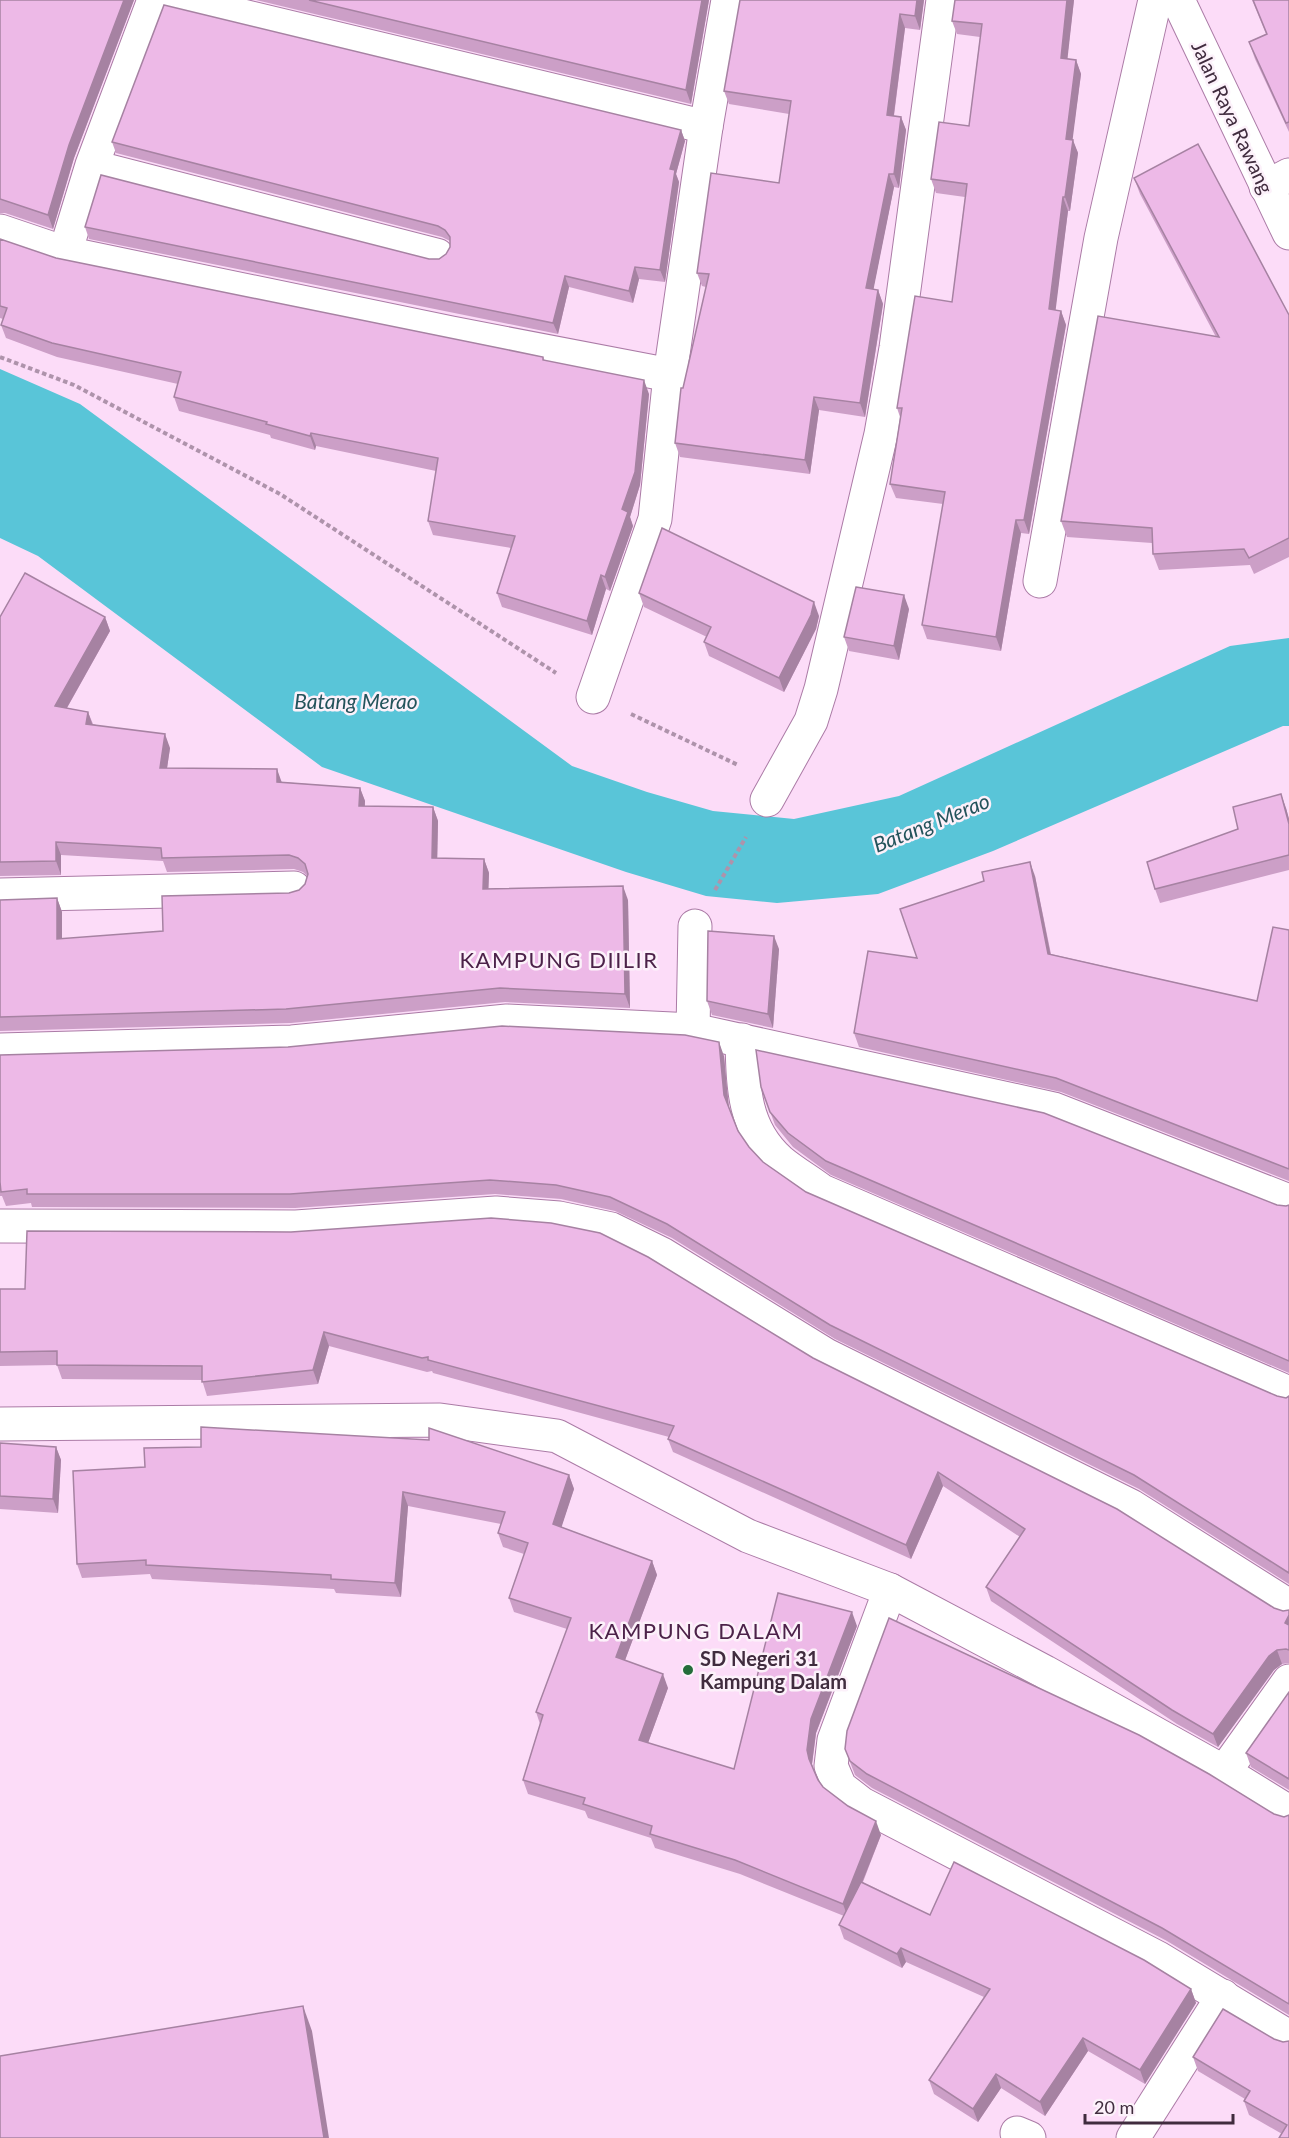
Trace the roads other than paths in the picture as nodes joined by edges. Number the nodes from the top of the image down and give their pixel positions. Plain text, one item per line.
1 (154, 0) edge
2 (176, 0) edge
3 (728, 0) edge
4 (943, 0) edge
5 (1155, 0) edge
6 (1178, 0) edge
7 (706, 127) junction
8 (92, 165) junction
9 (1277, 181) edge
10 (0, 231) edge
11 (1289, 233) edge
12 (65, 253) junction
13 (438, 254) dead end
14 (670, 375) junction
15 (1040, 581) dead end
16 (593, 697) road end
17 (767, 800) road end
18 (294, 888) dead end
19 (0, 895) edge
20 (695, 926) road end
21 (693, 1030) junction
22 (742, 1040) junction
23 (0, 1050) edge
24 (1289, 1201) edge
25 (0, 1226) edge
26 (1289, 1393) edge
27 (0, 1424) edge
28 (890, 1590) junction
29 (1289, 1606) edge
30 (1289, 1681) edge
31 (1224, 1772) junction
32 (1289, 1812) edge
33 (1223, 1996) junction
34 (1289, 2037) edge
35 (1133, 2138) edge

1 - 8 street
2 - 7 street
3 - 7 street
4 - 17 street
5 - 15 street
6 - 9 street, Jalan Raya Rawang
7 - 14 street
8 - 12 street
8 - 13 lane
9 - 11 street, Jalan Raya Rawang
10 - 12 street
12 - 14 street
14 - 16 street
18 - 19 street
20 - 21 street
21 - 22 street
21 - 23 street
22 - 24 street
22 - 26 street
25 - 29 street
27 - 28 street
28 - 31 street
28 - 33 street
30 - 31 street
31 - 32 street
33 - 34 street
33 - 35 street

